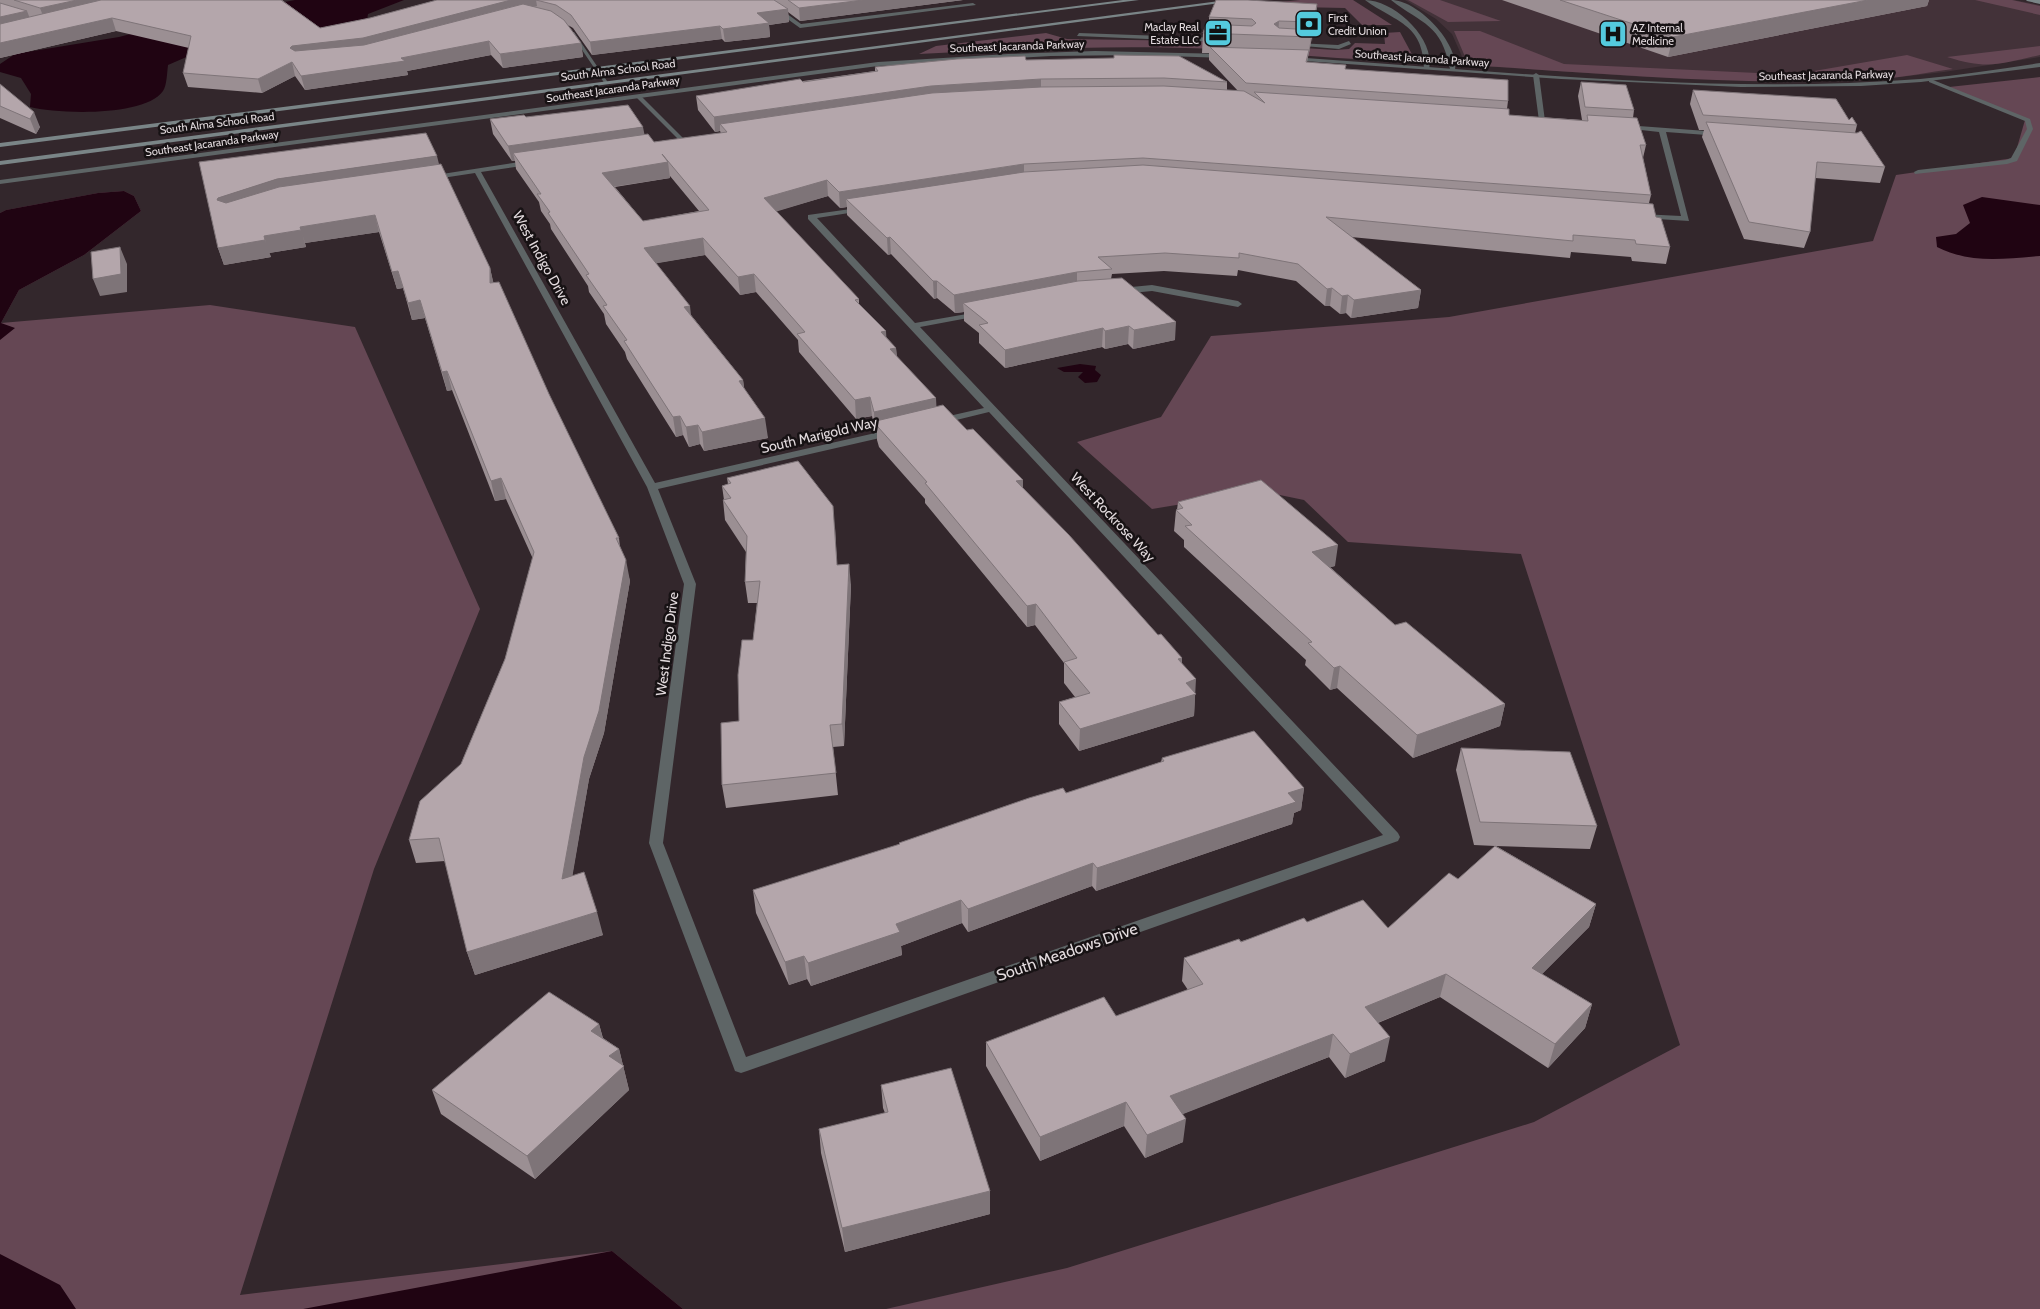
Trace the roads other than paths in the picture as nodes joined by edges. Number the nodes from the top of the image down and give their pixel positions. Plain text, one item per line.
1 (764, 0) edge
2 (966, 0) edge
3 (1136, 0) edge
4 (1240, 0) edge
5 (1368, 0) edge
6 (1394, 0) edge
7 (2029, 0) edge
8 (2040, 2) edge
9 (563, 26) edge
10 (1079, 35) dead end
11 (1223, 41) edge
12 (1349, 43) dead end
13 (1286, 45) edge
14 (1236, 56) edge
15 (1283, 59) edge
16 (2040, 65) edge
17 (596, 68) junction
18 (1427, 68) junction
19 (1453, 69) junction
20 (1536, 75) junction
21 (1931, 81) junction
22 (607, 83) junction
23 (638, 96) junction
24 (1533, 120) edge
25 (1542, 121) junction
26 (1552, 122) edge
27 (1612, 126) edge
28 (1662, 130) junction
29 (1728, 135) edge
30 (691, 138) edge
31 (682, 140) junction
32 (673, 141) edge
33 (0, 145) edge
34 (540, 161) edge
35 (0, 163) edge
36 (477, 171) junction
37 (1918, 172) dead end
38 (419, 179) edge
39 (0, 182) edge
40 (869, 208) edge
41 (1636, 215) edge
42 (1114, 291) edge
43 (1238, 304) dead end
44 (993, 311) edge
45 (912, 326) junction
46 (991, 409) junction
47 (925, 424) edge
48 (906, 429) edge
49 (652, 487) junction
50 (1393, 837) joint
51 (741, 1066) joint

1 - 2 street
3 - 17 main road, South Alma School Road
4 - 22 main road, South Alma School Road
5 - 18 street
6 - 19 street
7 - 8 main road
9 - 17 street
10 - 11 street
12 - 13 street
14 - 23 street, Southeast Jacaranda Parkway
15 - 18 street, Southeast Jacaranda Parkway
16 - 21 street, Southeast Jacaranda Parkway
17 - 22 street
17 - 33 main road, South Alma School Road
18 - 19 street, Southeast Jacaranda Parkway
19 - 20 street, Southeast Jacaranda Parkway
20 - 21 street, Southeast Jacaranda Parkway
20 - 25 street
21 - 37 street
22 - 35 main road, South Alma School Road
23 - 31 street
23 - 39 street, Southeast Jacaranda Parkway
24 - 25 street
25 - 26 street
27 - 28 street
28 - 29 street
28 - 41 street
30 - 31 street
31 - 32 street
34 - 36 street
36 - 38 street
36 - 49 street, West Indigo Drive
40 - 45 street, West Rockrose Way
42 - 43 street
44 - 45 street
45 - 46 street, West Rockrose Way
46 - 47 street
46 - 50 street, West Rockrose Way
48 - 49 street, South Marigold Way
49 - 51 street, West Indigo Drive
50 - 51 street, South Meadows Drive

